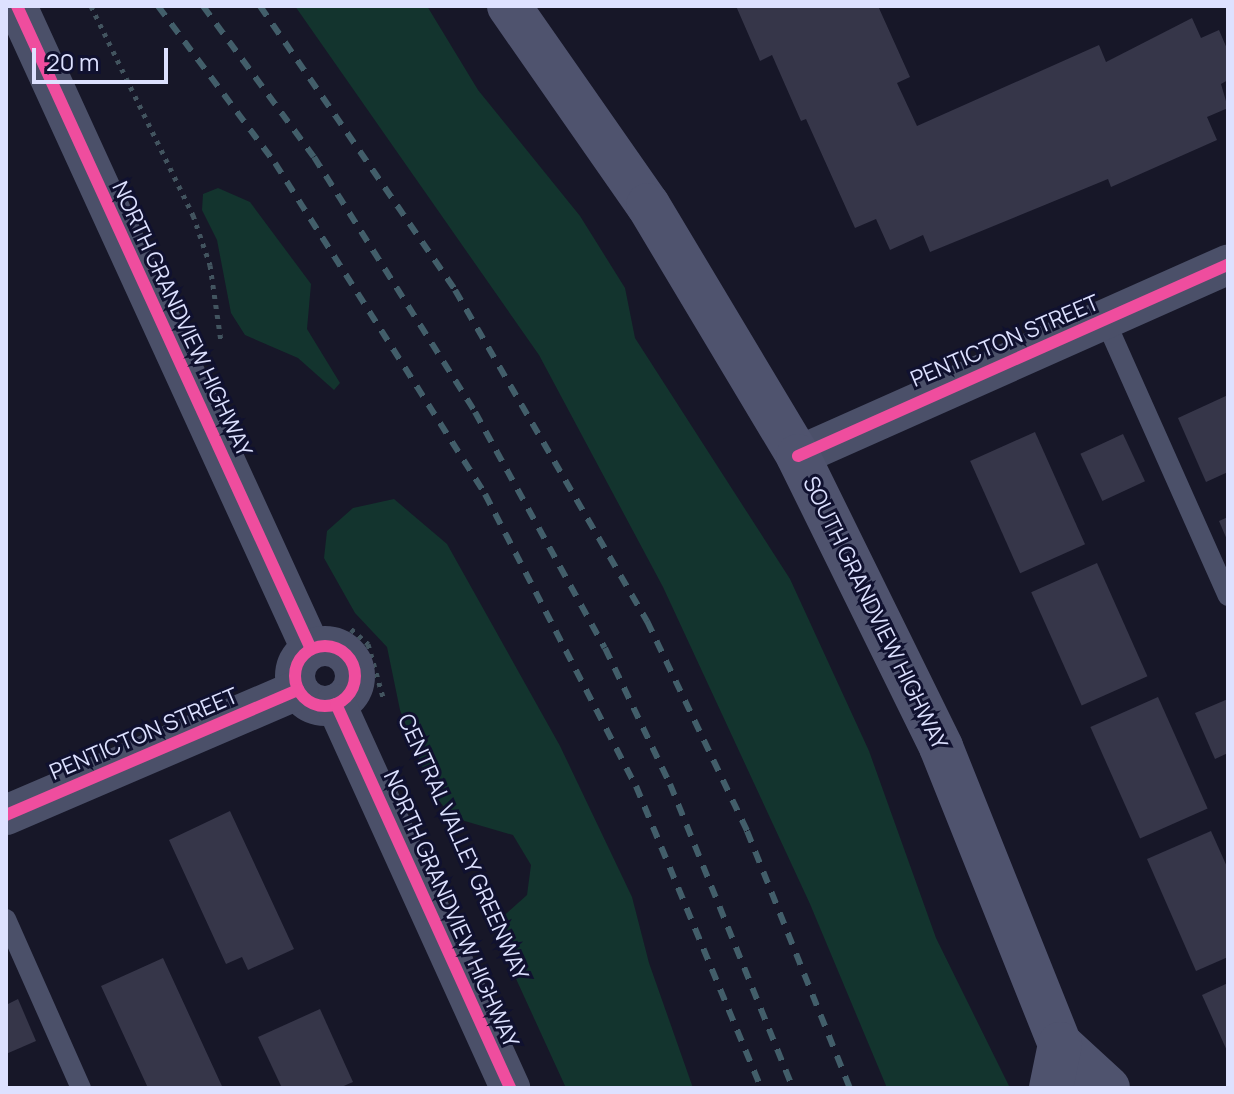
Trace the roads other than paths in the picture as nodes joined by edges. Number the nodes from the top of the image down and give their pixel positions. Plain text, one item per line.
1 (17, 6) edge
2 (509, 6) edge
3 (1228, 265) edge
4 (1105, 320) junction
5 (798, 456) junction
6 (1228, 596) edge
7 (311, 649) junction
8 (298, 690) junction
9 (336, 704) junction
10 (6, 815) edge
11 (6, 919) edge
12 (1060, 1044) junction
13 (81, 1088) edge
14 (510, 1088) edge
15 (1051, 1088) edge
16 (1108, 1088) edge

1 - 7 street, NORTH GRANDVIEW HIGHWAY
2 - 5 main road, SOUTH GRANDVIEW HIGHWAY
3 - 4 street, PENTICTON STREET
4 - 5 street, PENTICTON STREET
4 - 6 lane
5 - 12 main road, SOUTH GRANDVIEW HIGHWAY
7 - 8 street
7 - 9 street
8 - 9 street
8 - 10 street, PENTICTON STREET
9 - 14 street, NORTH GRANDVIEW HIGHWAY
11 - 13 lane
12 - 15 main road
12 - 16 main road, SOUTH GRANDVIEW HIGHWAY

